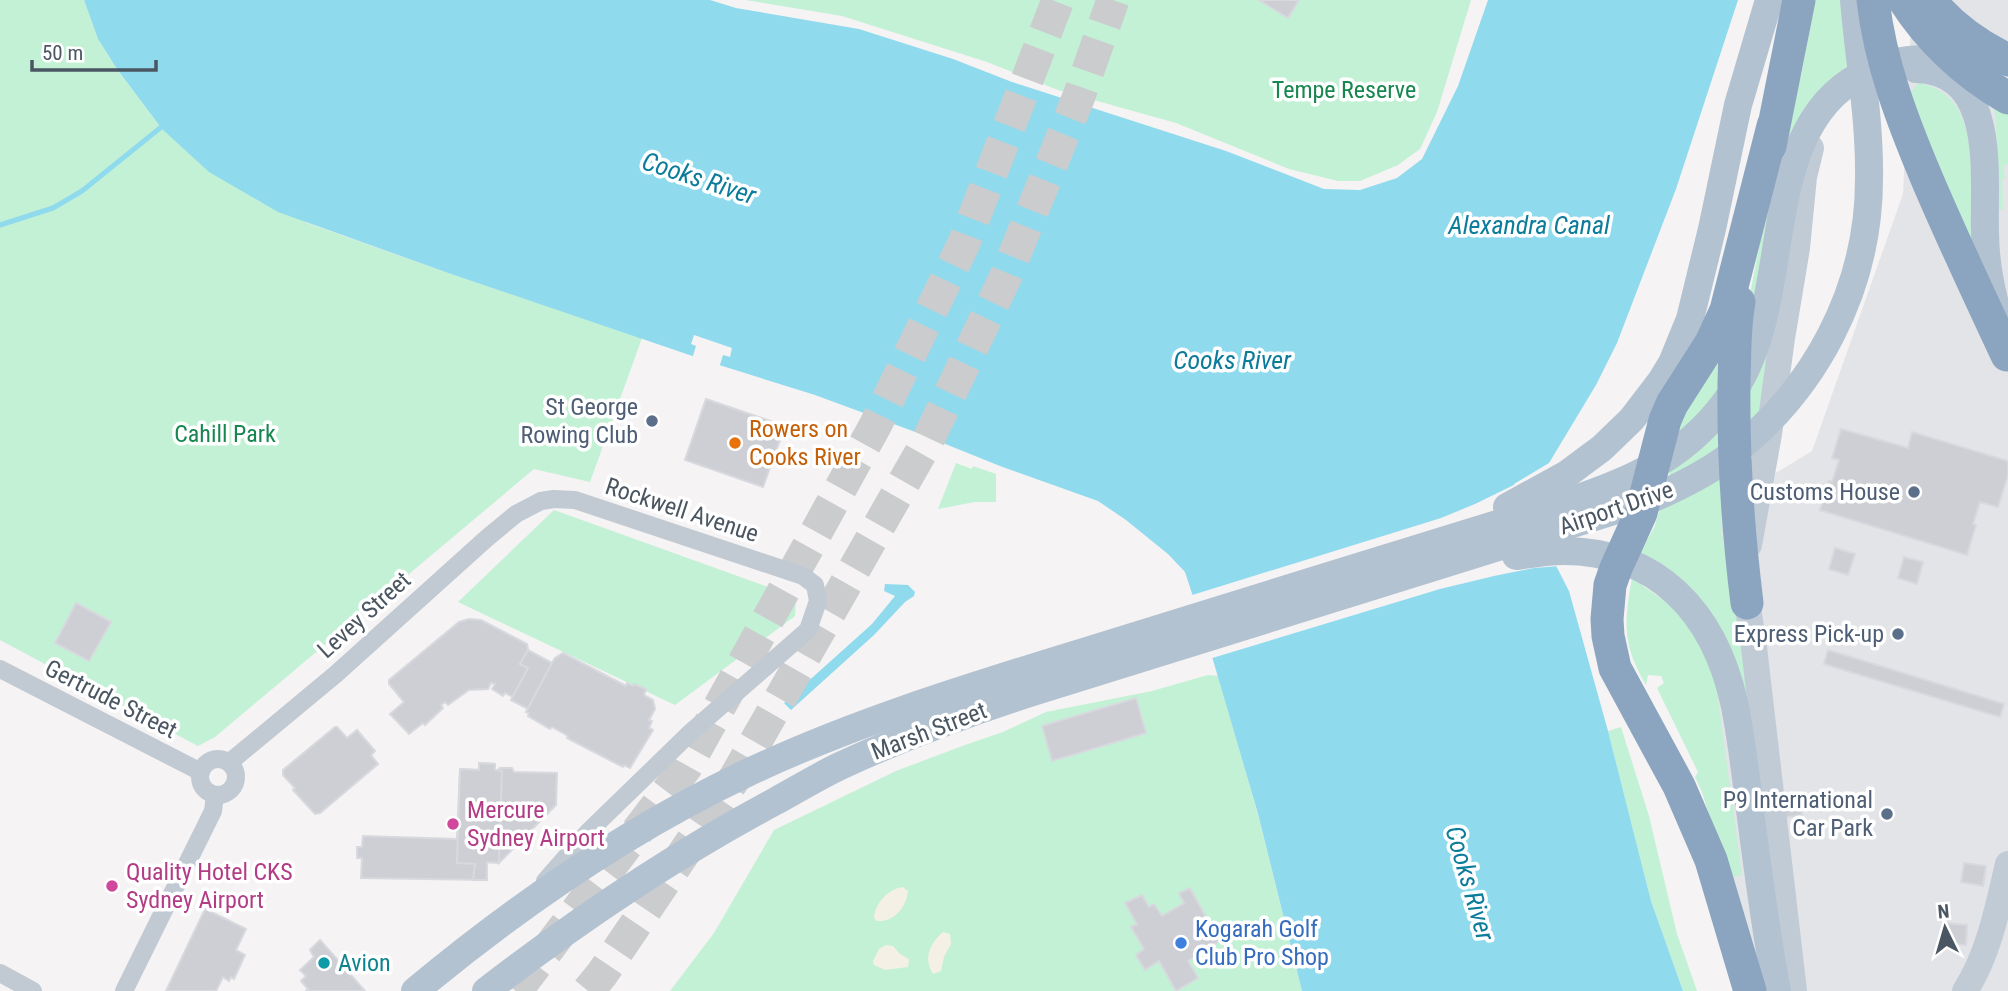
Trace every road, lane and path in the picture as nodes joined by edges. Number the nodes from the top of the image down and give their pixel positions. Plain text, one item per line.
1 (1769, 0) edge
2 (1799, 0) edge
3 (1854, 0) edge
4 (1873, 0) edge
5 (1904, 0) edge
6 (1930, 0) edge
7 (1936, 49) junction
8 (2008, 60) edge
9 (2008, 73) edge
10 (2008, 82) edge
11 (1844, 86) junction
12 (2008, 98) edge
13 (1773, 126) junction
14 (2008, 356) edge
15 (531, 505) joint
16 (1416, 561) junction
17 (815, 584) joint
18 (1747, 603) junction
19 (1113, 655) junction
20 (0, 669) edge
21 (230, 762) junction
22 (201, 772) junction
23 (215, 795) junction
24 (1750, 809) junction
25 (2008, 864) edge
26 (522, 907) junction
27 (0, 973) edge
28 (489, 987) edge
29 (33, 991) edge
30 (124, 991) edge
31 (415, 991) edge
32 (1750, 991) edge
33 (1766, 991) edge
34 (1777, 991) edge
35 (1794, 991) edge
36 (1965, 991) edge

1 - 16 main road, Airport Drive
2 - 13 highway
3 - 16 main road, Airport Drive
4 - 14 highway
5 - 7 highway
6 - 8 highway
7 - 9 main road
7 - 10 street
7 - 11 main road
7 - 12 highway
11 - 14 main road
11 - 16 main road
11 - 18 street
13 - 18 highway
13 - 32 highway
15 - 17 street, Rockwell Avenue
15 - 21 street, Levey Street
16 - 19 main road, Marsh Street
16 - 24 main road
17 - 26 street, Marsh Street
18 - 35 street
19 - 26 main road, Marsh Street
19 - 28 main road, Marsh Street
20 - 22 street, Gertrude Street
21 - 22 street
21 - 23 street
22 - 23 street
23 - 30 street
24 - 33 main road
24 - 34 main road
25 - 36 street
26 - 31 main road, Marsh Street
27 - 29 street

